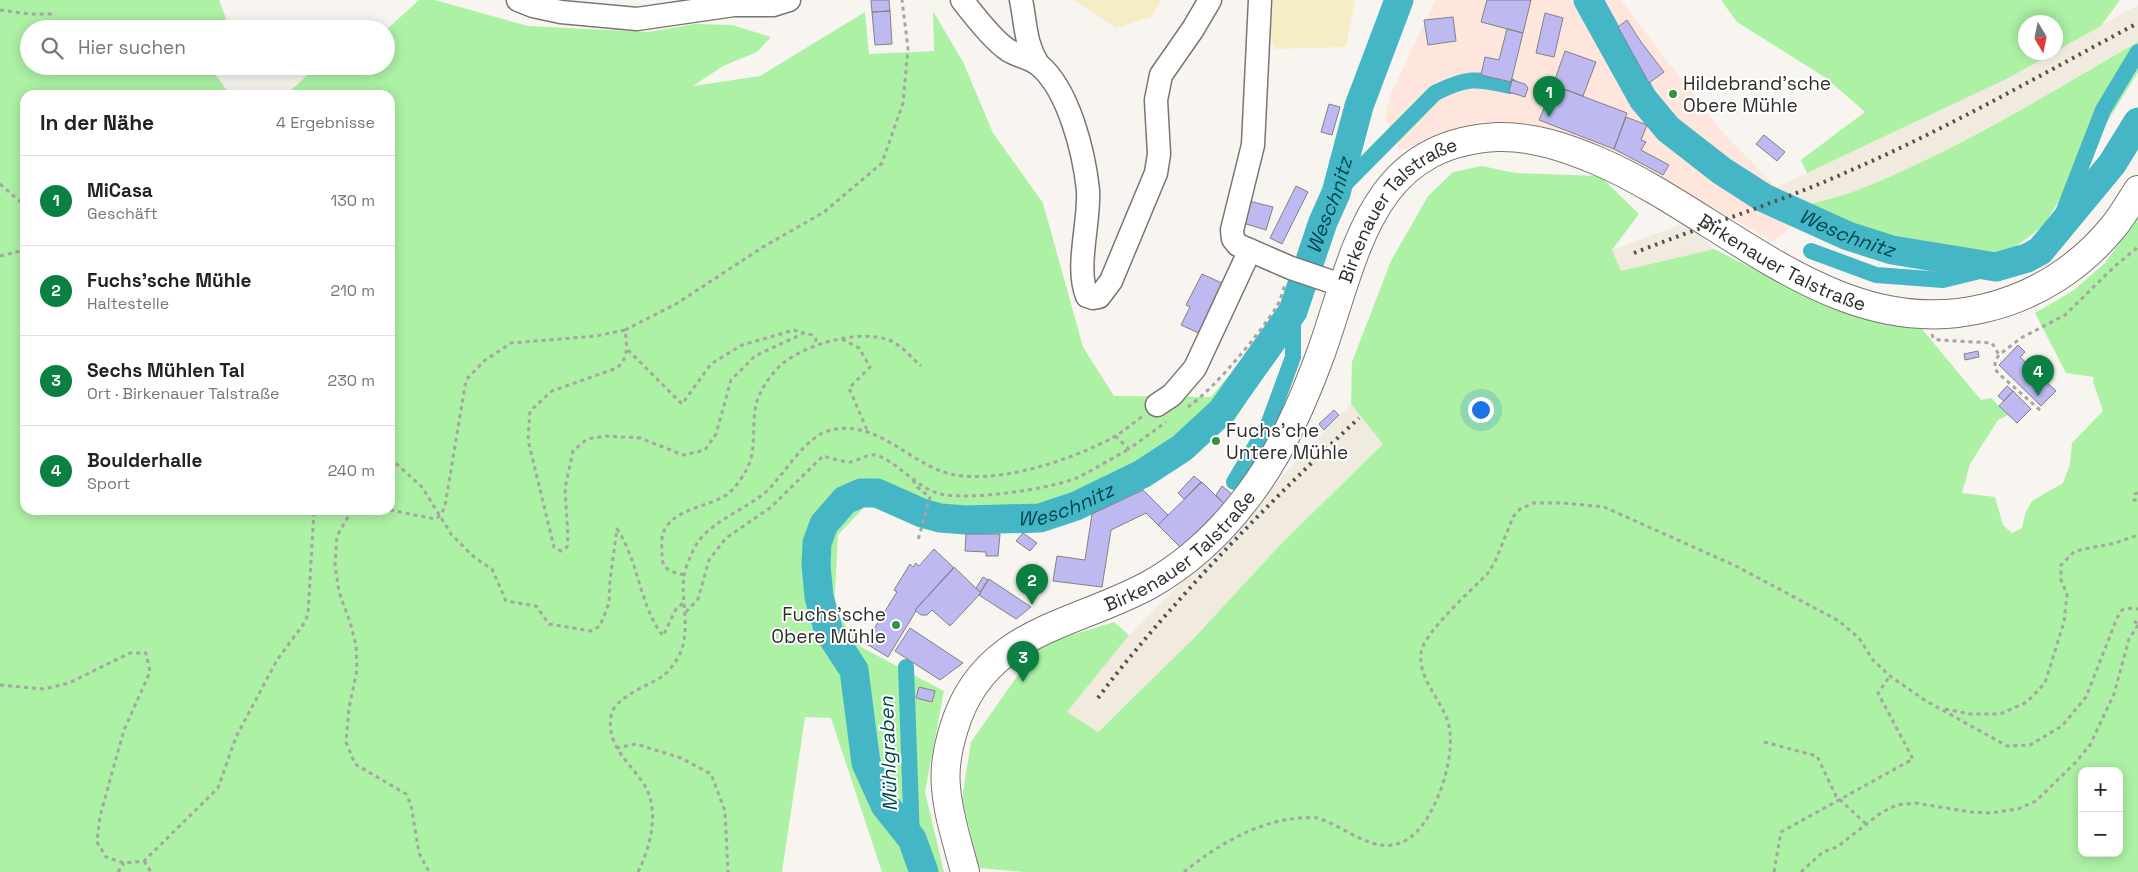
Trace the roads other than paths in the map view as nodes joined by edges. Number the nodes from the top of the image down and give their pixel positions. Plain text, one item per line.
1 (518, 0) edge
2 (788, 0) edge
3 (962, 0) edge
4 (1021, 0) edge
5 (1210, 0) edge
6 (1260, 0) edge
7 (733, 2) edge
8 (1038, 64) junction
9 (2138, 190) edge
10 (1250, 250) junction
11 (1332, 283) junction
12 (1157, 405) road end
13 (965, 872) edge

1 - 7 lane
2 - 7 lane
3 - 8 lane
4 - 8 lane
5 - 8 lane
6 - 10 lane
9 - 11 main road, Birkenauer Talstraße
10 - 11 lane
10 - 12 lane
11 - 13 main road, Birkenauer Talstraße

